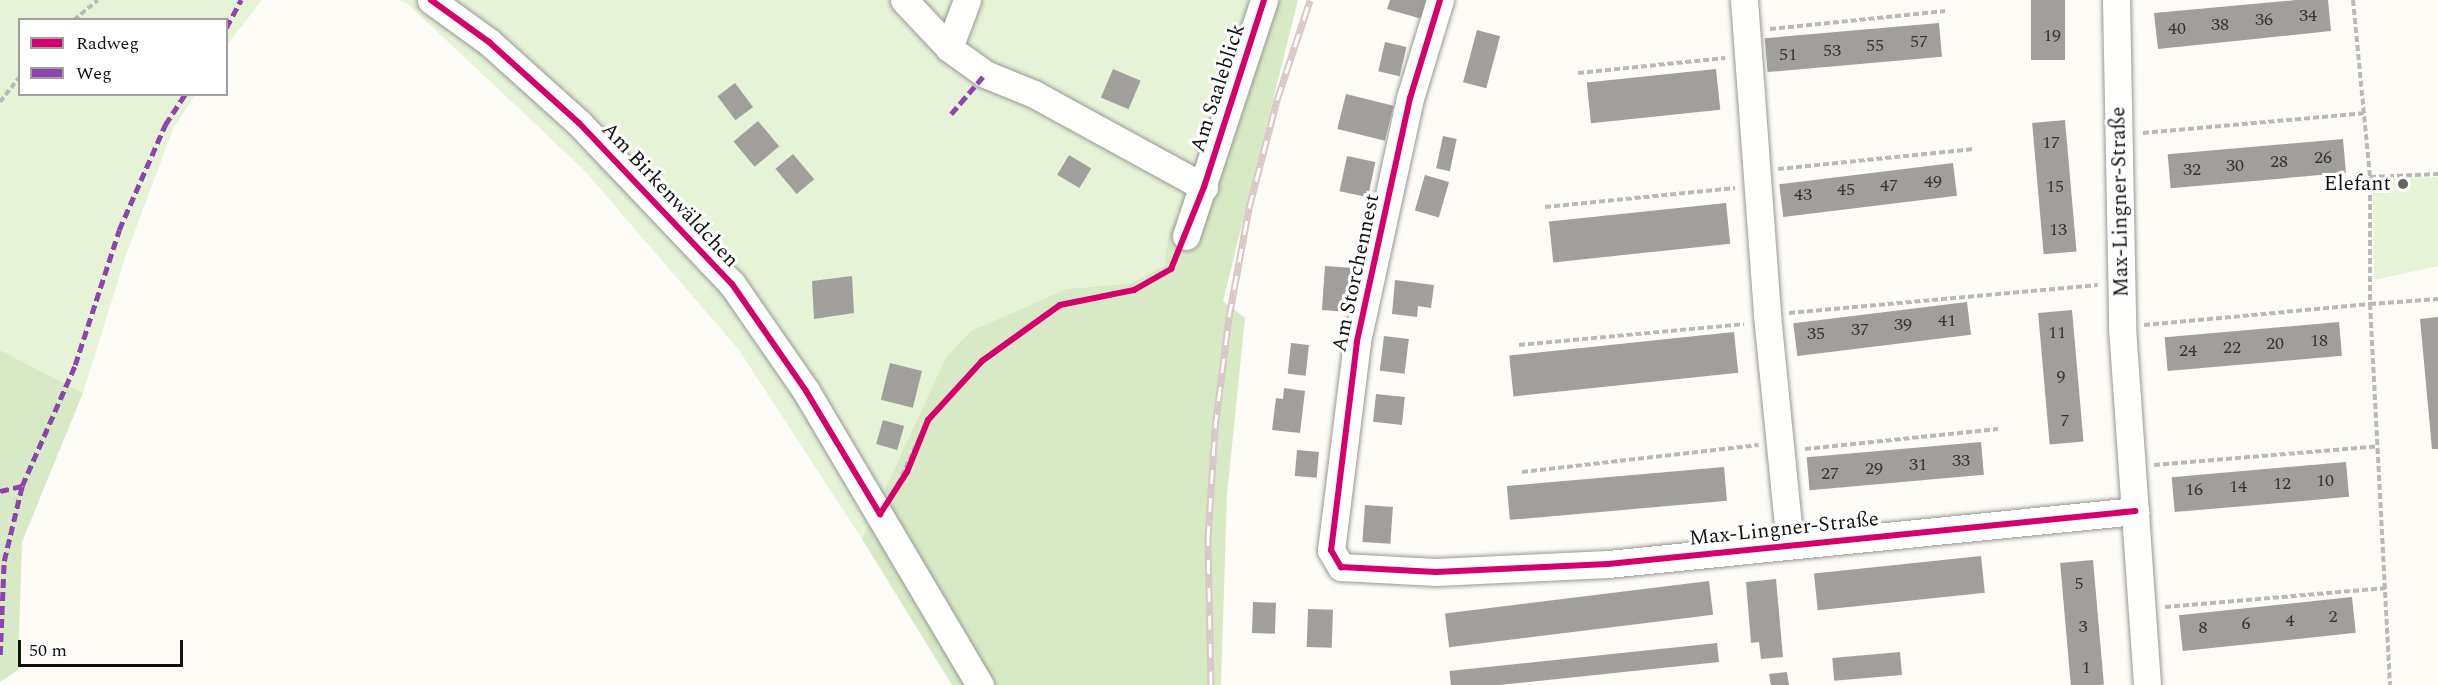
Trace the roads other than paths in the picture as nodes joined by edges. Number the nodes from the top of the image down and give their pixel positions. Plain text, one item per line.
1 (431, 0) edge
2 (904, 0) edge
3 (967, 0) edge
4 (1264, 0) edge
5 (1440, 0) edge
6 (1744, 0) edge
7 (2116, 0) edge
8 (949, 48) junction
9 (1204, 187) junction
10 (1186, 236) road end
11 (2135, 511) junction
12 (1790, 545) junction
13 (1436, 572) joint
14 (980, 685) edge
15 (2147, 685) edge

1 - 14 street, Am Birkenwäldchen
2 - 8 street, Am Saaleblick
3 - 8 street
4 - 9 street, Am Saaleblick
5 - 13 street, Am Storchennest
6 - 12 street, Max-Lingner-Straße
7 - 11 street, Max-Lingner-Straße
8 - 9 street, Am Saaleblick
9 - 10 street, Am Saaleblick
11 - 12 street, Max-Lingner-Straße
11 - 15 street, Max-Lingner-Straße
12 - 13 street, Max-Lingner-Straße

